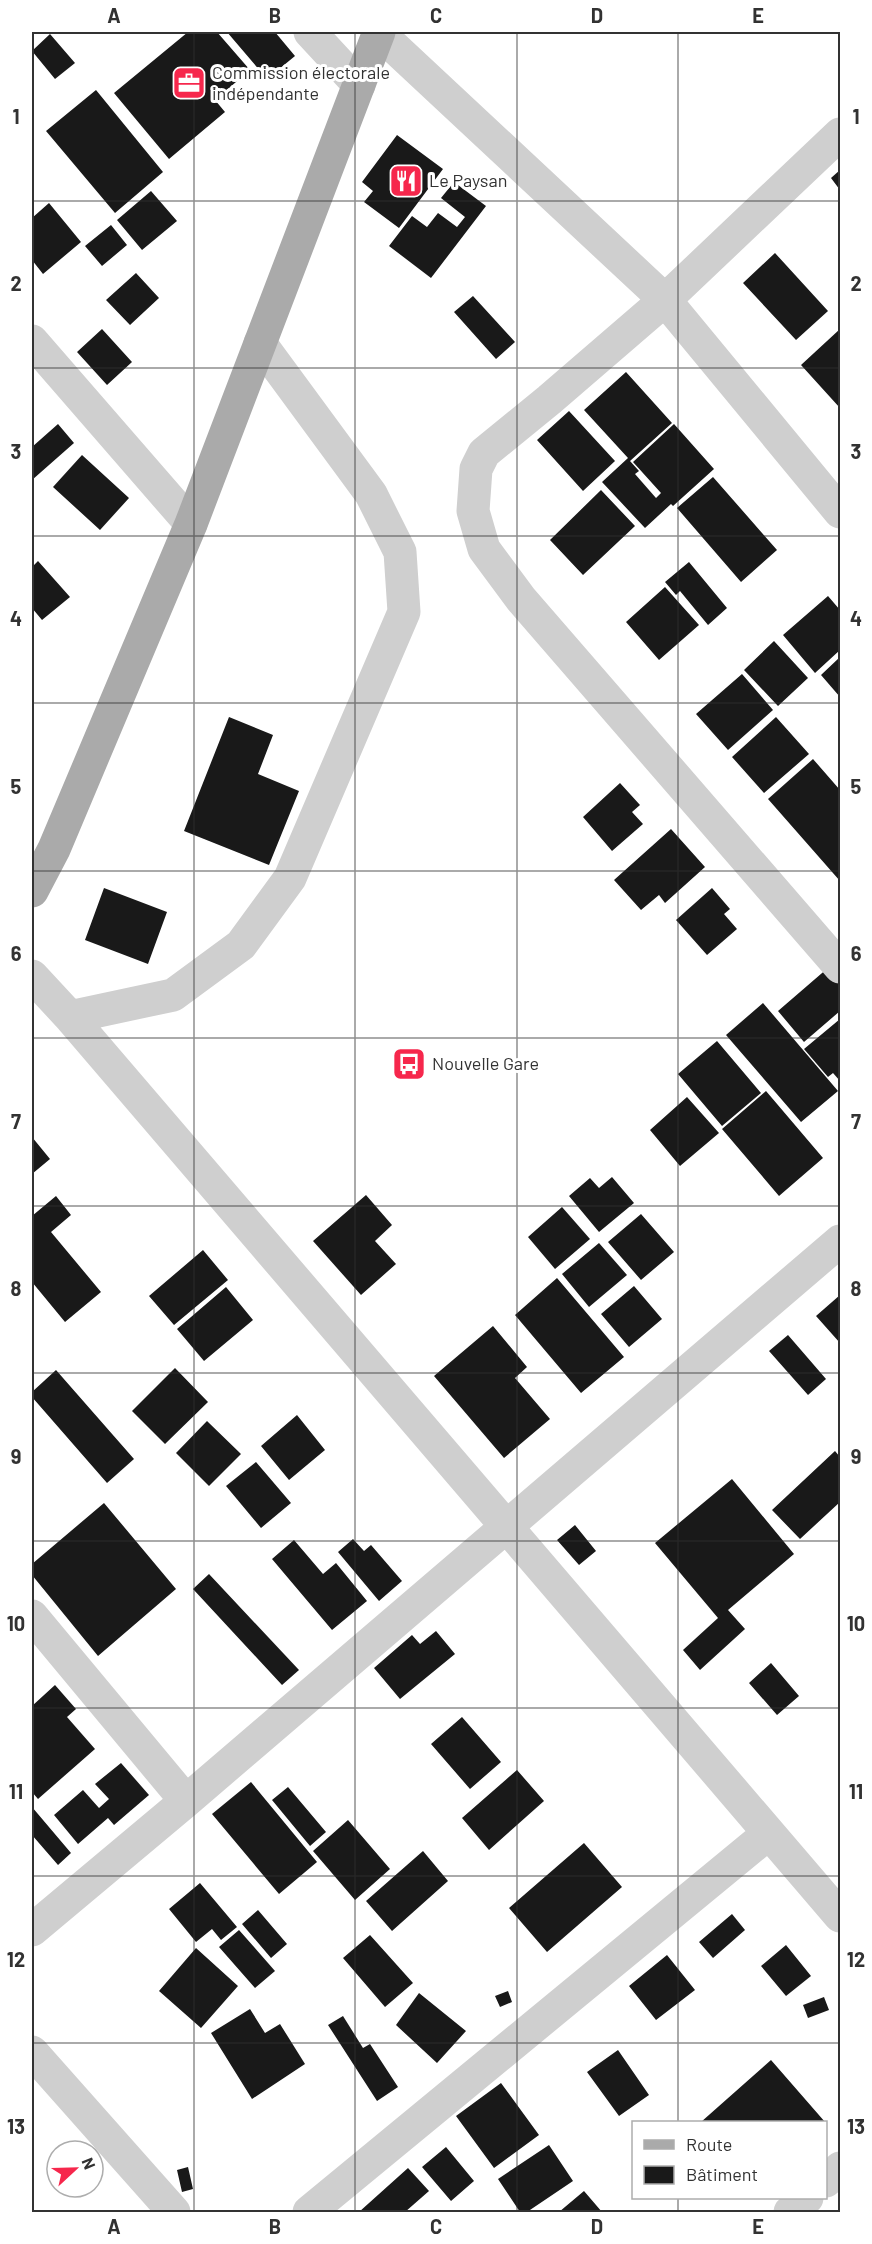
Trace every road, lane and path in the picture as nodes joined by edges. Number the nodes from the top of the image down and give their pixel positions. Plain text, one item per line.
1 (310, 32) edge
2 (379, 32) edge
3 (358, 85) junction
4 (840, 134) edge
5 (665, 300) junction
6 (32, 341) edge
7 (260, 343) junction
8 (840, 512) edge
9 (191, 524) junction
10 (32, 891) edge
11 (840, 967) edge
12 (32, 976) edge
13 (70, 1017) junction
14 (840, 1241) edge
15 (507, 1526) junction
16 (32, 1616) edge
17 (186, 1801) junction
18 (769, 1833) junction
19 (840, 1916) edge
20 (32, 1930) edge
21 (32, 2052) edge
22 (840, 2168) edge
23 (827, 2179) edge
24 (806, 2199) edge
25 (174, 2212) edge
26 (309, 2212) edge
27 (790, 2212) edge

1 - 3 street
2 - 3 main road
2 - 5 street
3 - 7 main road
4 - 5 street
5 - 8 street
5 - 11 street
6 - 9 street
7 - 9 main road
7 - 13 street
9 - 10 main road
12 - 13 street
13 - 15 street
14 - 15 street
15 - 17 street
15 - 18 street
16 - 17 street
17 - 20 street
18 - 19 street
18 - 26 street
21 - 25 street
22 - 23 street
24 - 27 street

